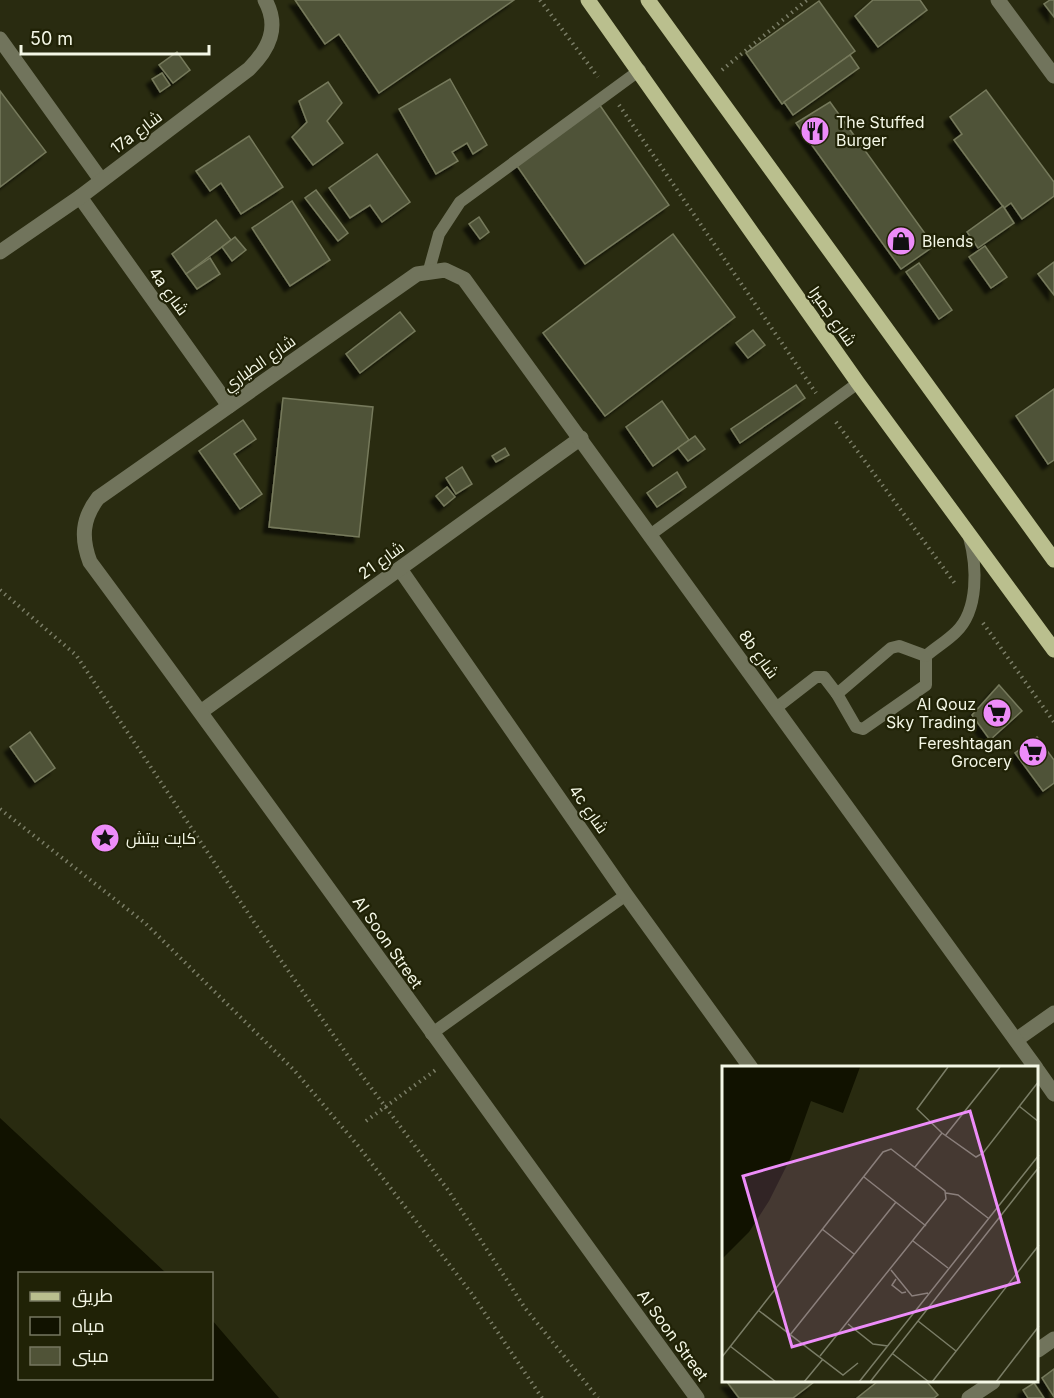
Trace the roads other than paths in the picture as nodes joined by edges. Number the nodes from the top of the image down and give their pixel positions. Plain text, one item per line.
1 (265, 0) edge
2 (588, 0) edge
3 (648, 0) edge
4 (998, 0) edge
5 (0, 39) edge
6 (640, 70) junction
7 (1054, 76) edge
8 (102, 180) junction
9 (80, 197) junction
10 (0, 252) edge
11 (429, 270) junction
12 (445, 270) joint
13 (858, 383) junction
14 (229, 406) junction
15 (581, 438) junction
16 (98, 498) joint
17 (968, 533) junction
18 (650, 535) junction
19 (1054, 560) edge
20 (400, 569) junction
21 (1054, 650) edge
22 (926, 656) junction
23 (837, 694) junction
24 (776, 708) junction
25 (202, 711) junction
26 (626, 895) junction
27 (1054, 1013) edge
28 (431, 1034) junction
29 (1016, 1040) junction
30 (750, 1066) edge
31 (1035, 1066) edge
32 (1039, 1072) edge
33 (1054, 1094) edge
34 (1054, 1339) edge
35 (1039, 1349) edge
36 (985, 1384) edge
37 (697, 1398) edge
38 (969, 1398) edge

1 - 8 street, 17a شارع
2 - 6 main road, شارع جميرا
3 - 19 main road
4 - 7 street
5 - 8 street
6 - 11 lane
6 - 13 main road, شارع جميرا
8 - 9 street, 17a شارع
9 - 10 street, 17a شارع
9 - 14 street, 4a شارع
11 - 12 street, شارع الطياري
11 - 14 street, شارع الطياري
12 - 15 street, 8b شارع
13 - 17 main road, شارع جميرا
13 - 18 lane
14 - 16 street, شارع الطياري
15 - 18 street, 8b شارع
15 - 20 street, شارع 21
16 - 25 street, Al Soon Street
17 - 21 main road, شارع جميرا
17 - 22 lane
18 - 24 street, 8b شارع
20 - 25 street, شارع 21
20 - 26 street, 4c شارع
22 - 23 lane
22 - 23 lane
23 - 24 lane
24 - 29 street, 8b شارع
25 - 28 street, Al Soon Street
26 - 28 lane
26 - 30 street, 4c شارع
27 - 29 street
28 - 37 street, Al Soon Street
29 - 31 street, 8b شارع
32 - 33 street, 8b شارع
34 - 35 street
36 - 38 street

